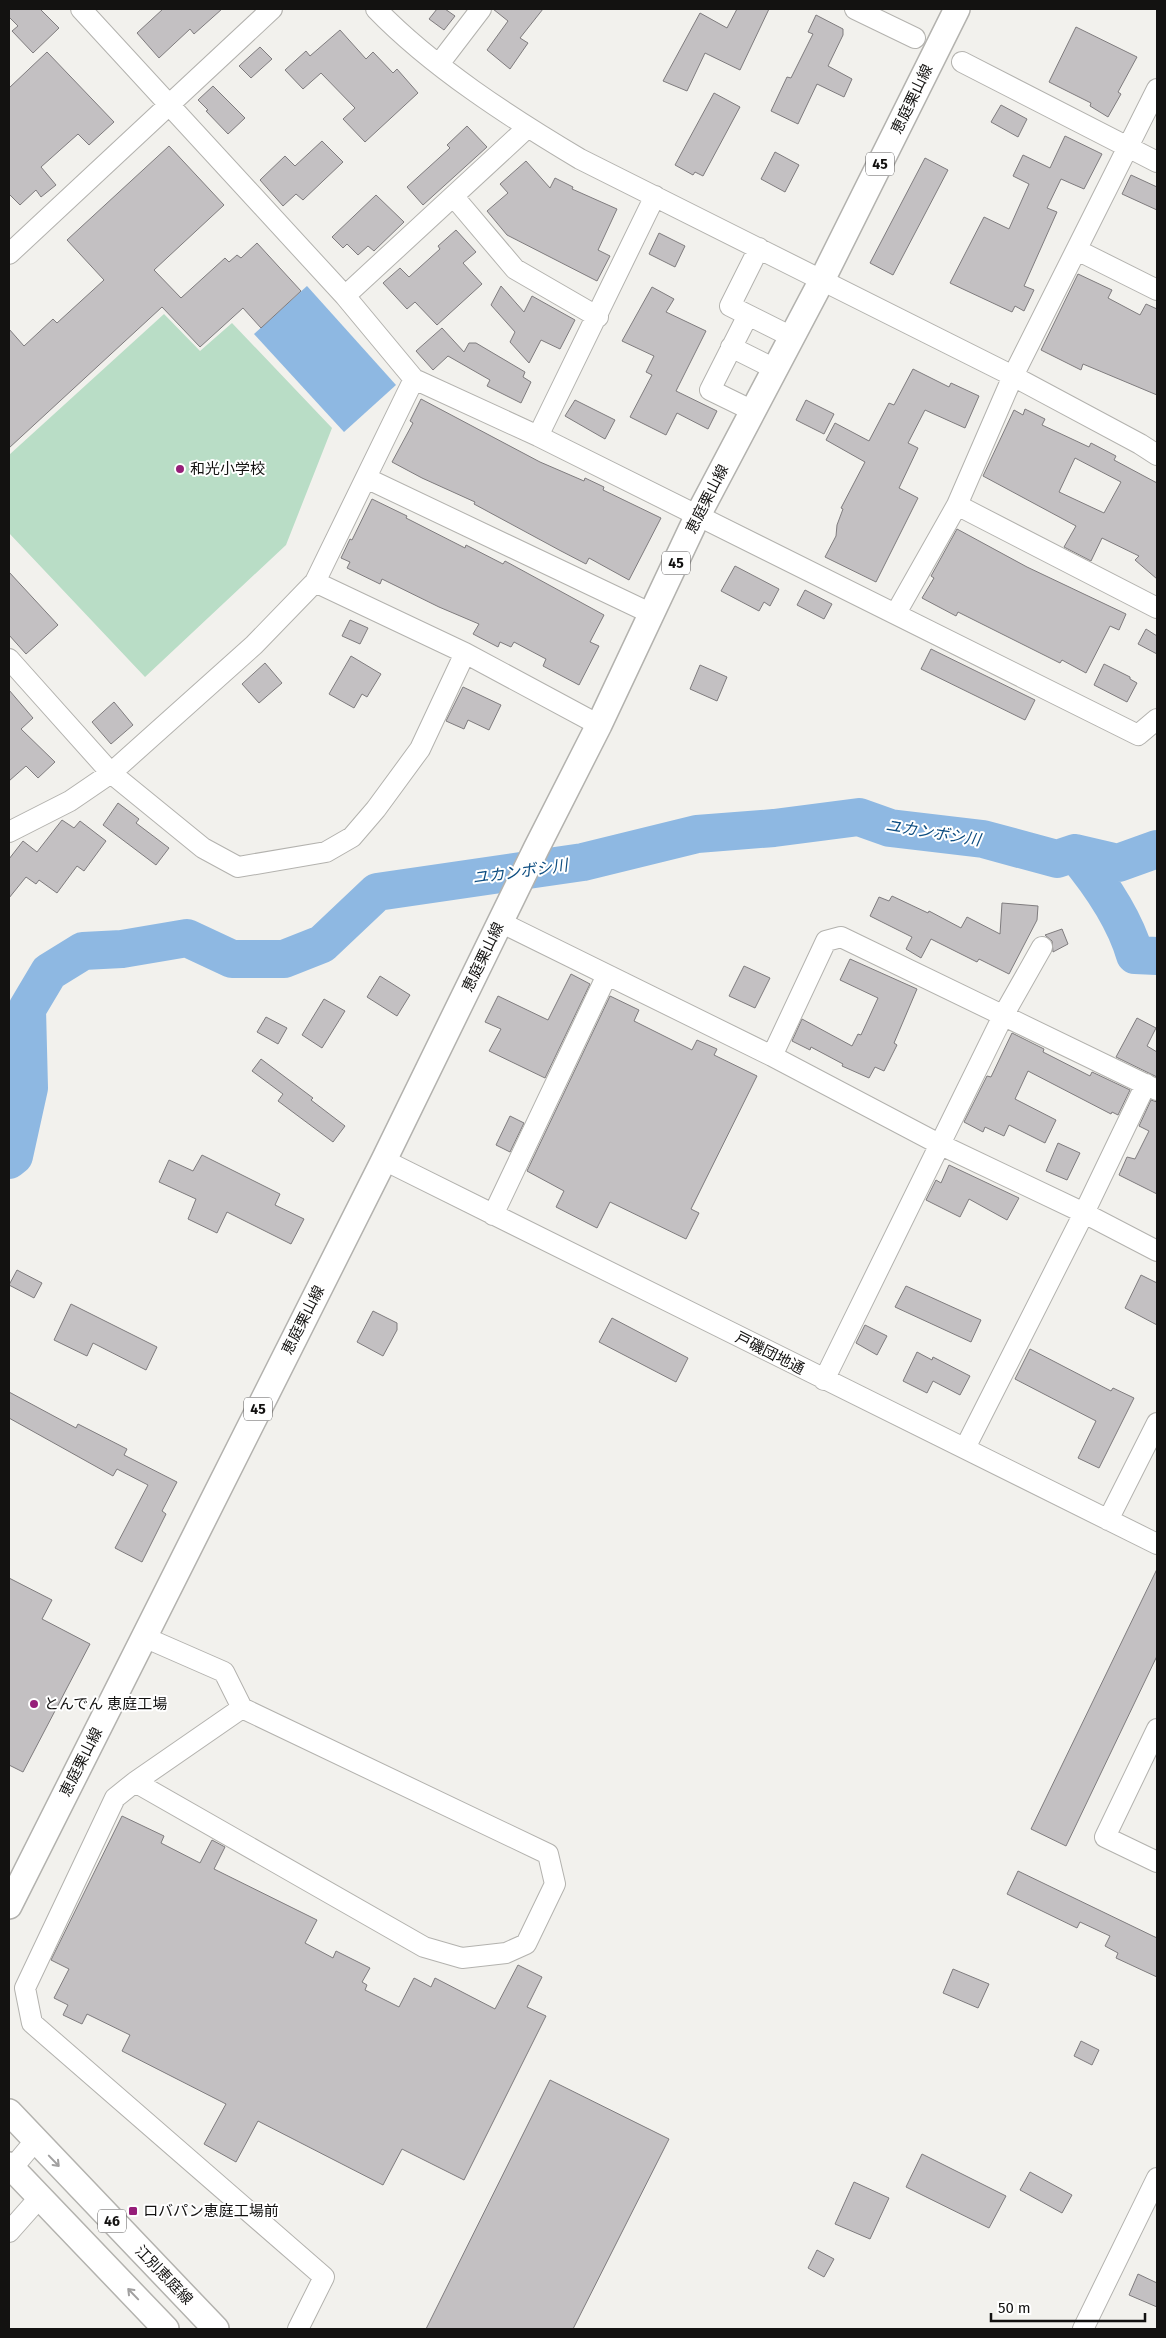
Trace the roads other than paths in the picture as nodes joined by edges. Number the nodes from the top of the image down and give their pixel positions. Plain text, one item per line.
1 (81, 9) edge
2 (272, 9) edge
3 (376, 9) edge
4 (481, 9) edge
5 (856, 9) edge
6 (957, 9) edge
7 (915, 38) dead end
8 (962, 62) dead end
9 (439, 64) junction
10 (1157, 89) edge
11 (170, 104) junction
12 (527, 128) junction
13 (1129, 148) junction
14 (1157, 162) edge
15 (655, 196) junction
16 (454, 197) junction
17 (11, 248) edge
18 (759, 248) junction
19 (1078, 250) junction
20 (822, 280) junction
21 (1157, 290) edge
22 (345, 296) junction
23 (748, 315) junction
24 (598, 317) junction
25 (792, 337) junction
26 (732, 347) junction
27 (775, 369) junction
28 (1013, 376) junction
29 (414, 379) junction
30 (753, 412) junction
31 (538, 436) junction
32 (1157, 455) edge
33 (366, 478) junction
34 (957, 505) junction
35 (698, 515) junction
36 (315, 582) junction
37 (1157, 608) edge
38 (896, 613) junction
39 (652, 614) junction
40 (465, 653) junction
41 (9, 660) edge
42 (1157, 719) edge
43 (599, 725) junction
44 (111, 773) junction
45 (9, 832) edge
46 (503, 916) junction
47 (1042, 947) dead end
48 (608, 975) junction
49 (1003, 1016) junction
50 (772, 1056) junction
51 (1152, 1087) edge
52 (939, 1144) junction
53 (384, 1160) junction
54 (1084, 1213) junction
55 (493, 1215) junction
56 (1157, 1251) edge
57 (824, 1380) junction
58 (1157, 1423) edge
59 (965, 1448) junction
60 (1108, 1520) junction
61 (1157, 1544) edge
62 (144, 1637) junction
63 (242, 1708) junction
64 (1157, 1729) edge
65 (135, 1782) junction
66 (1157, 1862) edge
67 (9, 1906) edge
68 (9, 2112) edge
69 (35, 2141) junction
70 (10, 2168) edge
71 (1156, 2184) edge
72 (40, 2197) junction
73 (9, 2232) edge
74 (166, 2329) edge
75 (216, 2329) edge
76 (298, 2329) edge
77 (1083, 2329) edge

1 - 11 street
2 - 11 street
3 - 9 street
4 - 9 street
5 - 7 street
6 - 20 main road, 恵庭栗山線 / 45
8 - 13 street
9 - 12 street
10 - 13 street
11 - 17 street
11 - 22 street
12 - 15 street
12 - 16 street
13 - 14 street
13 - 19 street
15 - 18 street
15 - 24 street
16 - 22 street
16 - 24 street
18 - 20 street
18 - 23 street
19 - 21 street
19 - 28 street
20 - 25 main road, 恵庭栗山線 / 45
20 - 28 street
22 - 29 street
23 - 25 street
23 - 26 street
24 - 31 street
25 - 27 main road, 恵庭栗山線 / 45
26 - 27 street
26 - 30 street
27 - 30 main road, 恵庭栗山線 / 45
28 - 32 street
28 - 34 street
29 - 31 street
29 - 33 street
30 - 35 main road, 恵庭栗山線 / 45
31 - 35 street
33 - 36 street
33 - 39 street
34 - 37 street
34 - 38 street
35 - 38 street
35 - 39 main road, 恵庭栗山線 / 45
36 - 40 street
36 - 44 street
38 - 42 street
39 - 43 main road, 恵庭栗山線 / 45
40 - 43 street
40 - 44 street
41 - 44 street
43 - 46 main road, 恵庭栗山線 / 45
44 - 45 street
46 - 48 street
46 - 53 main road, 恵庭栗山線 / 45
47 - 49 street
48 - 50 street
48 - 55 street
49 - 50 street
49 - 51 street
49 - 52 street
50 - 52 street
51 - 54 street
52 - 54 street
52 - 57 street
53 - 55 street, 戸磯団地通
53 - 62 main road, 恵庭栗山線 / 45
54 - 56 street
54 - 59 street
55 - 57 street, 戸磯団地通
57 - 59 street, 戸磯団地通
58 - 60 street
59 - 60 street, 戸磯団地通
60 - 61 street, 戸磯団地通
62 - 63 street
62 - 67 main road, 恵庭栗山線 / 45
63 - 65 street
63 - 65 street
64 - 66 street
65 - 76 street
68 - 69 main road, 江別恵庭線 / 46
69 - 70 street
69 -> 75 main road, 江別恵庭線 / 46
70 - 72 main road, 46
71 - 77 street
72 - 73 street
74 -> 72 main road, 46

